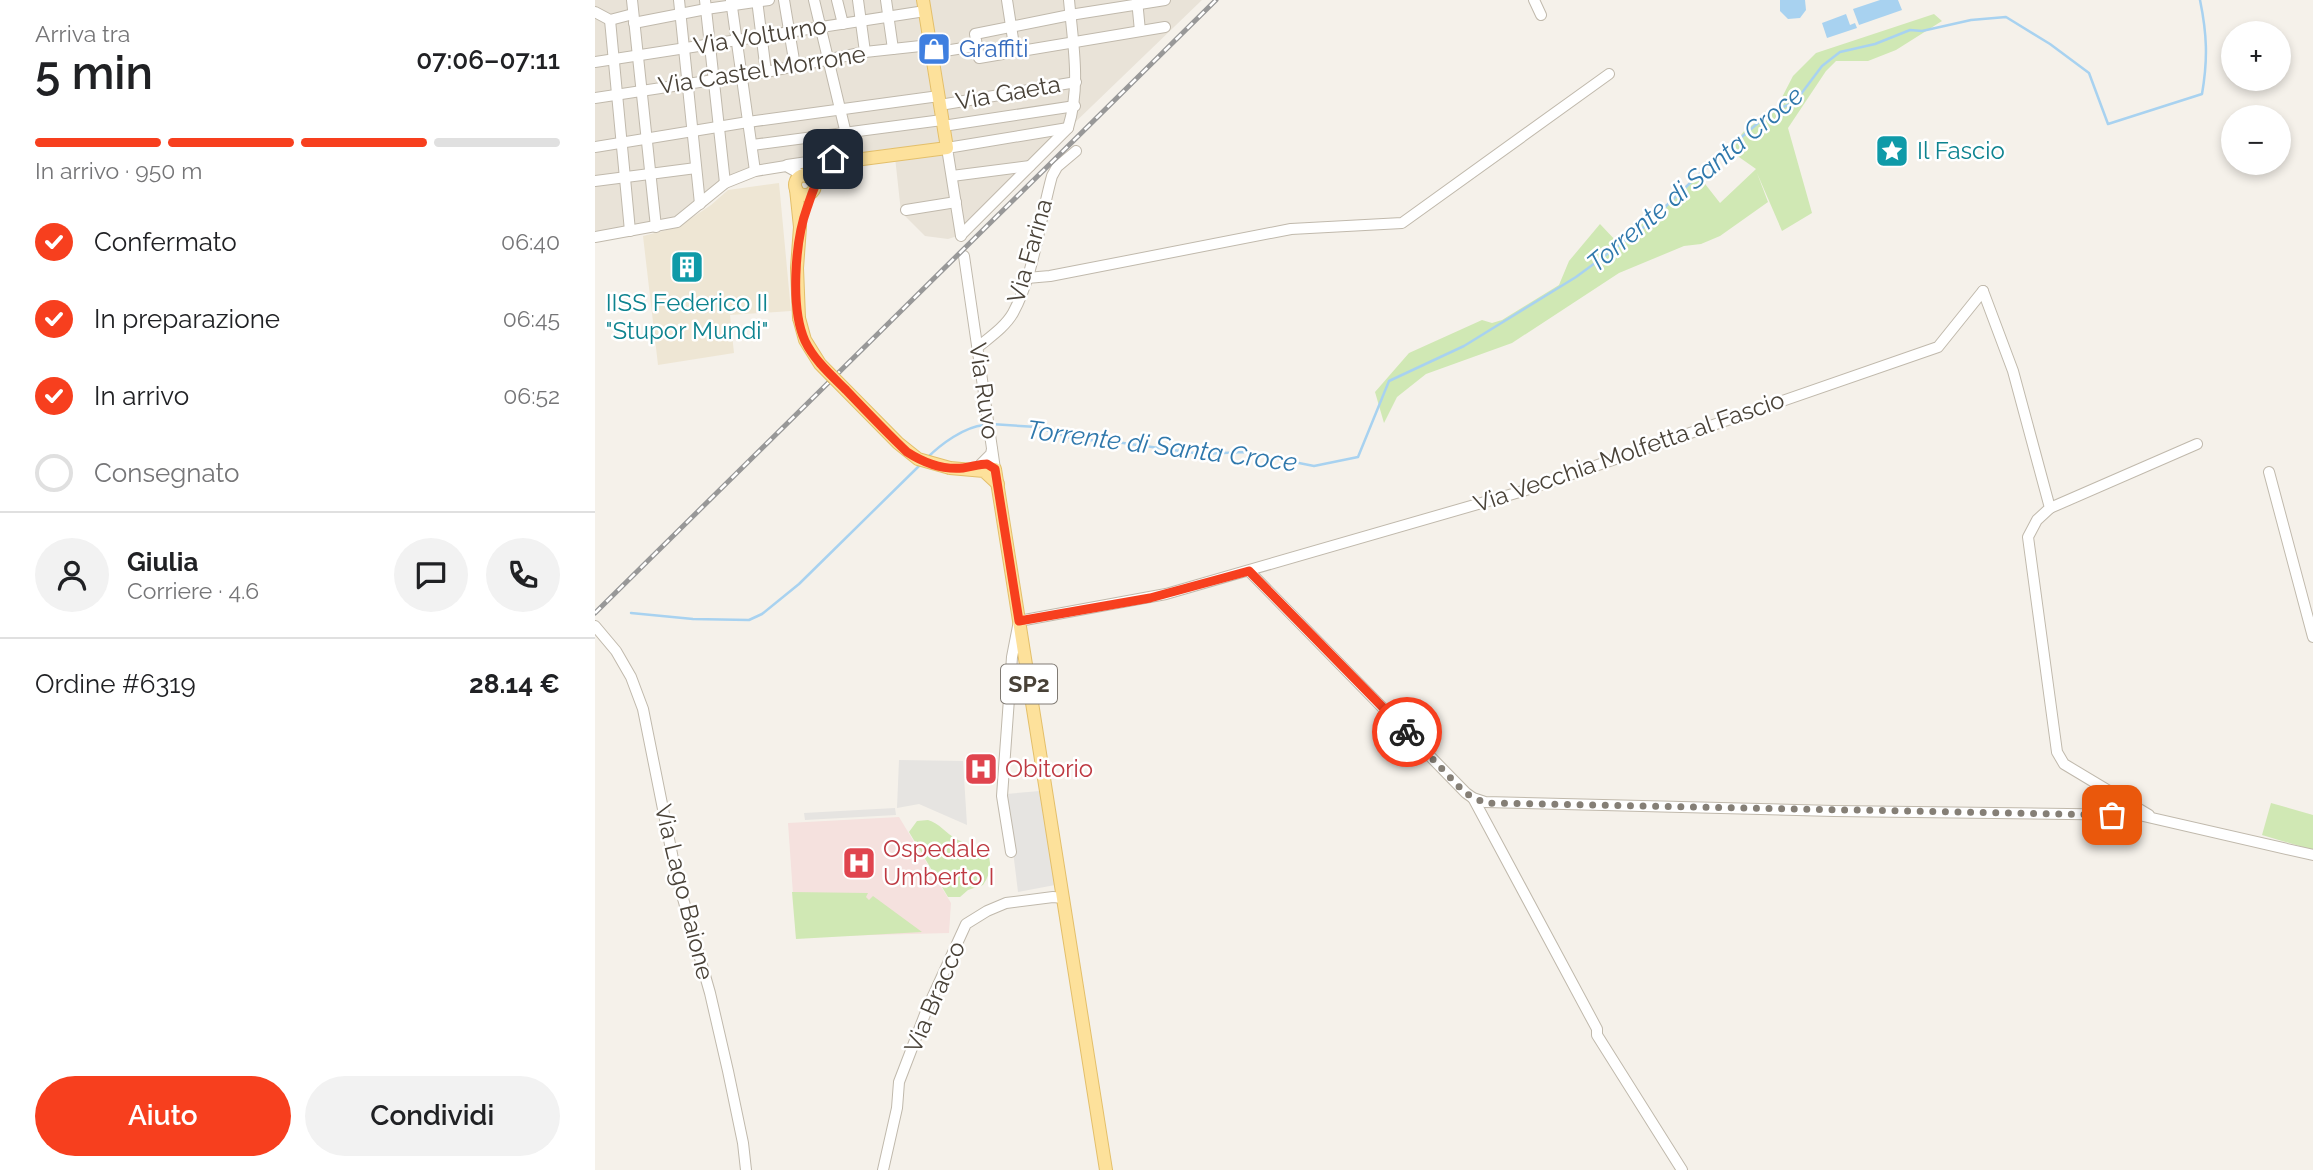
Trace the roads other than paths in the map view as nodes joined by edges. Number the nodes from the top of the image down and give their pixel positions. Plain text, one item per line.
1 (632, 0) edge
2 (679, 0) edge
3 (784, 0) edge
4 (814, 0) edge
5 (838, 0) edge
6 (858, 0) edge
7 (886, 0) edge
8 (1007, 0) edge
9 (1069, 0) edge
10 (1165, 0) edge
11 (1534, 0) edge
12 (761, 1) edge
13 (1137, 2) edge
14 (732, 3) edge
15 (706, 4) edge
16 (924, 6) edge
17 (595, 12) edge
18 (680, 13) junction
19 (1070, 15) junction
20 (1541, 15) dead end
21 (888, 16) junction
22 (633, 18) junction
23 (610, 20) junction
24 (861, 21) junction
25 (843, 24) junction
26 (821, 27) junction
27 (1011, 27) junction
28 (1165, 27) dead end
29 (1140, 31) junction
30 (789, 32) junction
31 (762, 36) junction
32 (737, 40) junction
33 (1073, 42) junction
34 (710, 44) junction
35 (976, 46) junction
36 (684, 48) junction
37 (893, 49) junction
38 (931, 49) junction
39 (865, 52) junction
40 (1015, 52) junction
41 (638, 56) junction
42 (613, 60) junction
43 (829, 60) junction
44 (595, 62) edge
45 (795, 66) junction
46 (766, 72) junction
47 (1609, 74) dead end
48 (742, 75) junction
49 (714, 78) junction
50 (1076, 82) junction
51 (687, 83) junction
52 (642, 90) junction
53 (615, 95) junction
54 (595, 98) edge
55 (939, 101) junction
56 (1075, 106) junction
57 (840, 108) junction
58 (748, 121) junction
59 (943, 123) junction
60 (719, 126) junction
61 (1068, 128) junction
62 (693, 131) junction
63 (846, 133) junction
64 (647, 139) junction
65 (621, 142) junction
66 (752, 145) junction
67 (595, 147) edge
68 (947, 148) junction
69 (1076, 151) dead end
70 (841, 162) junction
71 (1030, 166) junction
72 (779, 167) junction
73 (697, 169) junction
74 (755, 171) junction
75 (651, 173) junction
76 (624, 176) junction
77 (952, 176) junction
78 (595, 181) edge
79 (725, 183) junction
80 (805, 184) junction
81 (956, 202) junction
82 (700, 204) junction
83 (906, 210) dead end
84 (656, 227) junction
85 (630, 231) junction
86 (595, 237) edge
87 (964, 256) dead end
88 (1027, 278) junction
89 (978, 348) junction
90 (2197, 444) dead end
91 (986, 468) junction
92 (2269, 472) dead end
93 (2050, 509) junction
94 (1249, 571) junction
95 (1019, 621) junction
96 (595, 626) edge
97 (2313, 637) edge
98 (1473, 798) junction
99 (2153, 817) junction
100 (1011, 852) dead end
101 (2313, 855) edge
102 (1063, 898) junction
103 (746, 1170) edge
104 (883, 1170) edge
105 (1106, 1170) edge
106 (1682, 1170) edge

1 - 22 street
2 - 18 street
3 - 30 street
4 - 26 street
5 - 25 street
6 - 24 street
7 - 21 street
8 - 27 street
9 - 19 street
10 - 13 street
11 - 20 street
12 - 14 street
12 - 31 street
13 - 19 street
13 - 29 street
14 - 15 street
14 - 32 street
15 - 18 street
15 - 34 street
16 - 21 street, Via Volturno
16 - 38 main road
17 - 23 street
18 - 22 street
18 - 36 street
19 - 27 street
19 - 33 street
21 - 24 street, Via Volturno
21 - 37 street
22 - 23 street
22 - 41 street
23 - 42 street
24 - 25 street, Via Volturno
24 - 39 street
25 - 26 street, Via Volturno
26 - 30 street, Via Volturno
26 - 43 street
27 - 35 street
27 - 40 street
28 - 29 street
29 - 33 street
30 - 31 street, Via Volturno
30 - 45 street
31 - 32 street, Via Volturno
31 - 46 street
32 - 34 street, Via Volturno
32 - 48 street
33 - 40 street
33 - 50 street
34 - 36 street, Via Volturno
34 - 49 street
35 - 38 street, Via Castel Morrone
35 - 40 street
36 - 41 street, Via Volturno
36 - 51 street
37 - 38 street, Via Castel Morrone
37 - 39 street, Via Castel Morrone
38 - 55 main road
39 - 43 street, Via Castel Morrone
41 - 42 street, Via Volturno
41 - 52 street
42 - 44 street, Via Volturno
42 - 53 street
43 - 45 street, Via Castel Morrone
43 - 57 street
45 - 46 street, Via Castel Morrone
46 - 48 street, Via Castel Morrone
47 - 88 street
48 - 49 street, Via Castel Morrone
48 - 58 street
49 - 51 street, Via Castel Morrone
49 - 60 street
50 - 55 street, Via Gaeta
50 - 56 street
51 - 52 street, Via Castel Morrone
51 - 62 street
52 - 53 street, Via Castel Morrone
52 - 64 street
53 - 54 street, Via Castel Morrone
53 - 65 street
55 - 57 street, Via Gaeta
55 - 59 main road
56 - 59 street
56 - 61 street
57 - 58 street, Via Gaeta
57 - 63 street
58 - 60 street, Via Gaeta
58 - 66 street
59 - 63 street
59 - 68 main road
60 - 62 street, Via Gaeta
60 - 79 street
61 - 68 street
61 - 71 street
62 - 64 street, Via Gaeta
62 - 73 street
63 - 66 street
63 - 70 street
64 - 65 street, Via Gaeta
64 - 75 street
65 - 67 street, Via Gaeta
65 - 76 street
66 - 74 street
68 - 70 main road
68 - 77 street
69 - 88 street, Via Farina
70 - 72 street
70 - 80 main road
71 - 77 street
71 - 81 street
72 - 74 street
72 - 80 street
73 - 75 street
73 - 82 street
74 - 79 street
75 - 76 street
75 - 84 street
76 - 78 street
76 - 85 street
77 - 81 street
79 - 82 street
80 - 91 main road, bridge
81 - 83 street
82 - 84 street
84 - 85 street
85 - 86 street
87 - 89 street, Via Ruvo
88 - 89 street, Via Farina
89 - 91 street, Via Ruvo
90 - 93 street
91 - 95 main road, Via Ruvo / SP2
92 - 97 street
93 - 94 street, Via Vecchia Molfetta al Fascio
93 - 99 street
94 - 95 street, Via Vecchia Molfetta al Fascio
94 - 98 street
95 - 100 street
95 - 102 main road, Via Ruvo / SP2
96 - 103 street, Via Lago Baione
98 - 99 street
98 - 106 street
99 - 101 street
102 - 104 street, Via Bracco
102 - 105 main road, SP2

